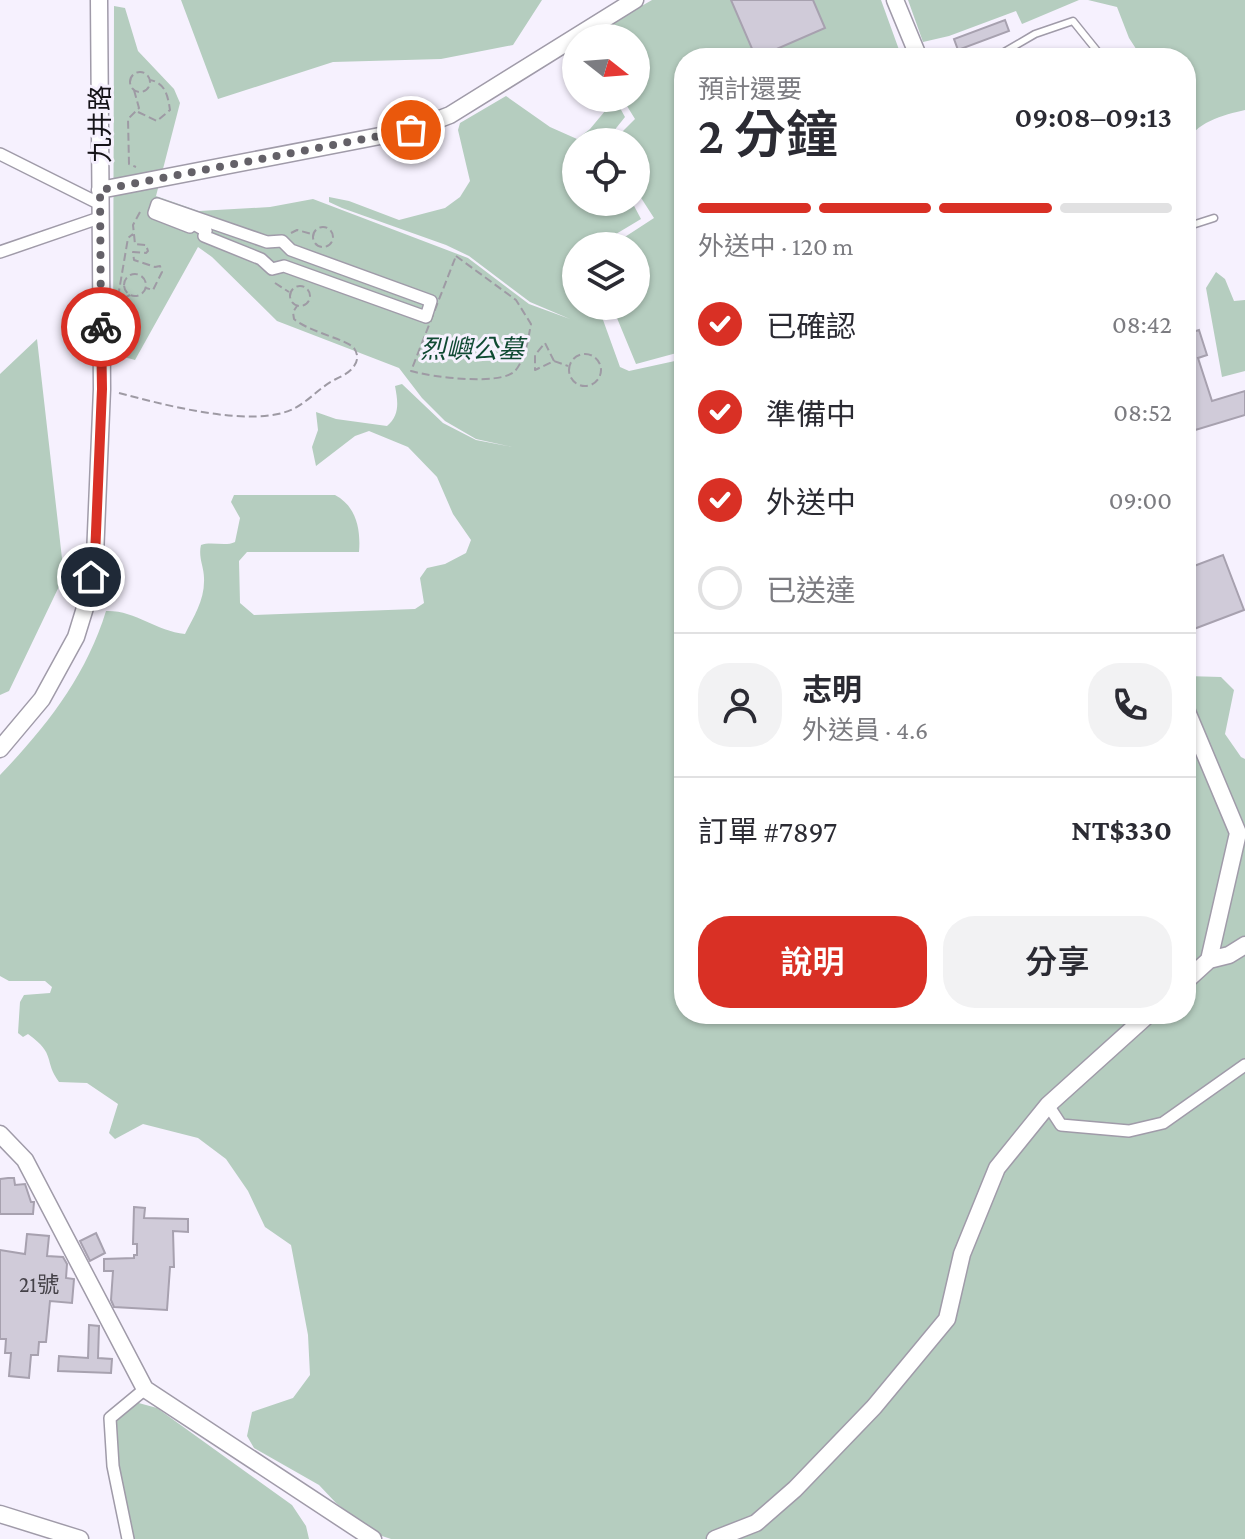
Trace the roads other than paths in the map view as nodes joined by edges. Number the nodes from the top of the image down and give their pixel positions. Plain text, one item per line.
1 (99, 0) edge
2 (635, 0) edge
3 (895, 0) edge
4 (915, 48) edge
5 (1011, 48) edge
6 (1095, 48) edge
7 (0, 154) edge
8 (100, 204) junction
9 (1214, 218) dead end
10 (1196, 224) edge
11 (0, 252) edge
12 (272, 269) joint
13 (1196, 733) edge
14 (0, 749) edge
15 (1245, 945) edge
16 (1209, 960) junction
17 (1196, 972) edge
18 (1138, 1024) edge
19 (1245, 1065) edge
20 (1048, 1105) junction
21 (0, 1134) edge
22 (145, 1389) junction
23 (0, 1514) edge
24 (80, 1539) edge
25 (128, 1539) edge
26 (373, 1539) edge
27 (715, 1539) edge

1 - 8 street, 九井路
2 - 8 street
3 - 4 street
5 - 6 lane
7 - 8 street
8 - 11 street
8 - 14 street, 九井路
9 - 10 lane
12 - 12 street
13 - 16 street
15 - 16 street
16 - 17 street
18 - 20 street
19 - 20 street
20 - 27 street
21 - 22 street
22 - 25 street
22 - 26 street
23 - 24 street

